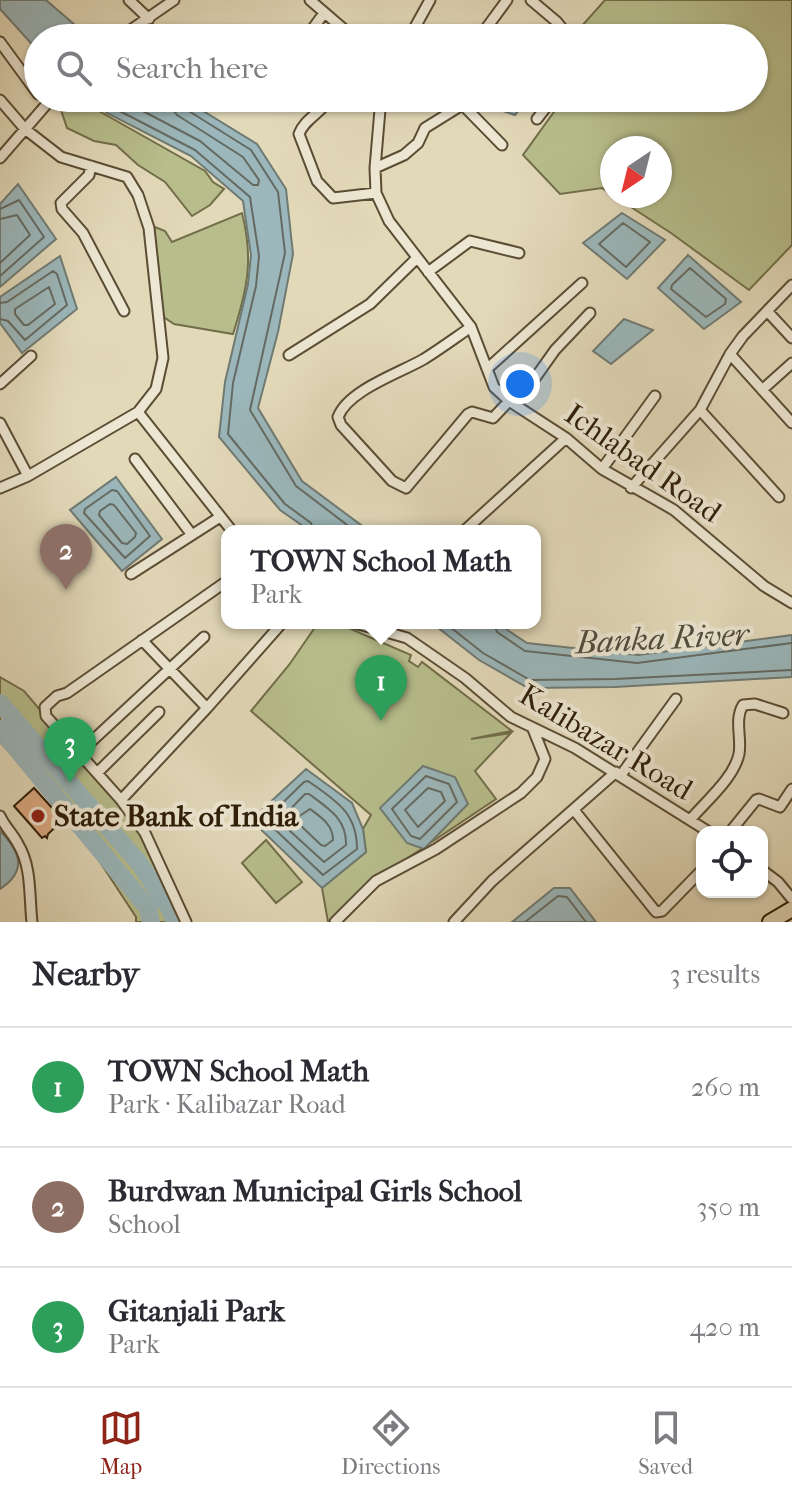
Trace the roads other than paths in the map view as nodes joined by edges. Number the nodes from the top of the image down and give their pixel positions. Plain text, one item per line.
1 (129, 0) edge
2 (174, 0) edge
3 (310, 0) edge
4 (430, 0) edge
5 (507, 0) edge
6 (531, 0) edge
7 (324, 13) junction
8 (149, 19) junction
9 (141, 24) edge
10 (316, 24) edge
11 (337, 24) edge
12 (417, 24) edge
13 (489, 24) edge
14 (559, 24) edge
15 (0, 42) edge
16 (24, 73) edge
17 (0, 100) edge
18 (36, 112) edge
19 (320, 112) edge
20 (380, 112) edge
21 (446, 112) edge
22 (469, 112) edge
23 (542, 112) edge
24 (537, 119) dead end
25 (25, 129) junction
26 (502, 145) dead end
27 (0, 158) edge
28 (91, 166) junction
29 (375, 168) junction
30 (376, 193) junction
31 (519, 253) dead end
32 (417, 258) junction
33 (428, 272) junction
34 (582, 283) dead end
35 (792, 285) edge
36 (124, 311) dead end
37 (768, 312) junction
38 (590, 313) dead end
39 (471, 327) junction
40 (792, 338) edge
41 (730, 354) junction
42 (289, 355) dead end
43 (31, 356) dead end
44 (792, 363) edge
45 (487, 369) junction
46 (0, 384) edge
47 (762, 390) junction
48 (655, 396) dead end
49 (513, 403) junction
50 (700, 410) junction
51 (138, 412) junction
52 (792, 423) edge
53 (0, 424) edge
54 (566, 438) junction
55 (135, 459) dead end
56 (602, 469) junction
57 (28, 476) junction
58 (0, 488) edge
59 (631, 488) junction
60 (779, 497) dead end
61 (220, 517) junction
62 (227, 525) edge
63 (471, 525) edge
64 (192, 535) junction
65 (131, 574) dead end
66 (221, 585) edge
67 (792, 603) edge
68 (277, 629) edge
69 (376, 629) edge
70 (204, 637) dead end
71 (142, 640) junction
72 (169, 668) junction
73 (676, 699) dead end
74 (207, 708) junction
75 (159, 712) dead end
76 (783, 713) dead end
77 (533, 729) junction
78 (79, 753) junction
79 (97, 773) junction
80 (619, 774) junction
81 (792, 789) edge
82 (121, 800) junction
83 (574, 810) junction
84 (0, 816) edge
85 (690, 820) junction
86 (700, 826) edge
87 (735, 826) edge
88 (768, 874) edge
89 (696, 876) edge
90 (792, 899) edge
91 (792, 909) edge
92 (773, 921) edge
93 (32, 922) edge
94 (186, 922) edge
95 (335, 922) edge
96 (454, 922) edge

1 - 8 street
2 - 8 street
3 - 7 street
4 - 12 street
5 - 13 street
6 - 14 street
7 - 10 street
7 - 11 street
8 - 9 street
15 - 16 street
17 - 25 street
18 - 25 street
19 - 30 street
20 - 29 street, Ichlabad Road
21 - 29 street
22 - 26 street
23 - 24 street
25 - 27 street
25 - 28 street
28 - 36 street
28 - 51 street
29 - 30 street, Ichlabad Road
30 - 32 street, Ichlabad Road
31 - 33 street
32 - 33 street, Ichlabad Road
32 - 42 street
33 - 39 street, Ichlabad Road
34 - 45 street
35 - 37 street
37 - 40 street
37 - 41 street
38 - 49 street
39 - 45 street, Ichlabad Road
39 - 49 street
41 - 47 street
41 - 50 street
43 - 46 street
44 - 47 street
45 - 49 street, Ichlabad Road
47 - 52 street
48 - 56 street
49 - 54 street, Ichlabad Road
50 - 59 street
50 - 60 street
51 - 57 street
51 - 61 street
53 - 57 street
54 - 56 street, Ichlabad Road
54 - 63 street
55 - 64 street
56 - 59 street, Ichlabad Road
57 - 58 street
59 - 67 street, Ichlabad Road
61 - 62 street
61 - 64 street
64 - 65 street
66 - 71 street
68 - 74 street
69 - 77 street, Kalibazar Road
70 - 72 street
71 - 72 street
71 - 78 street
72 - 74 street
72 - 78 street
73 - 80 street
74 - 82 street
75 - 79 street
76 - 85 street
77 - 80 street, Kalibazar Road
77 - 95 street
78 - 79 street
79 - 82 street
80 - 83 street
80 - 85 street, Kalibazar Road
81 - 87 street
82 - 94 street
83 - 89 street
83 - 96 street
84 - 93 street
85 - 86 street, Kalibazar Road
88 - 90 street
91 - 92 highway

